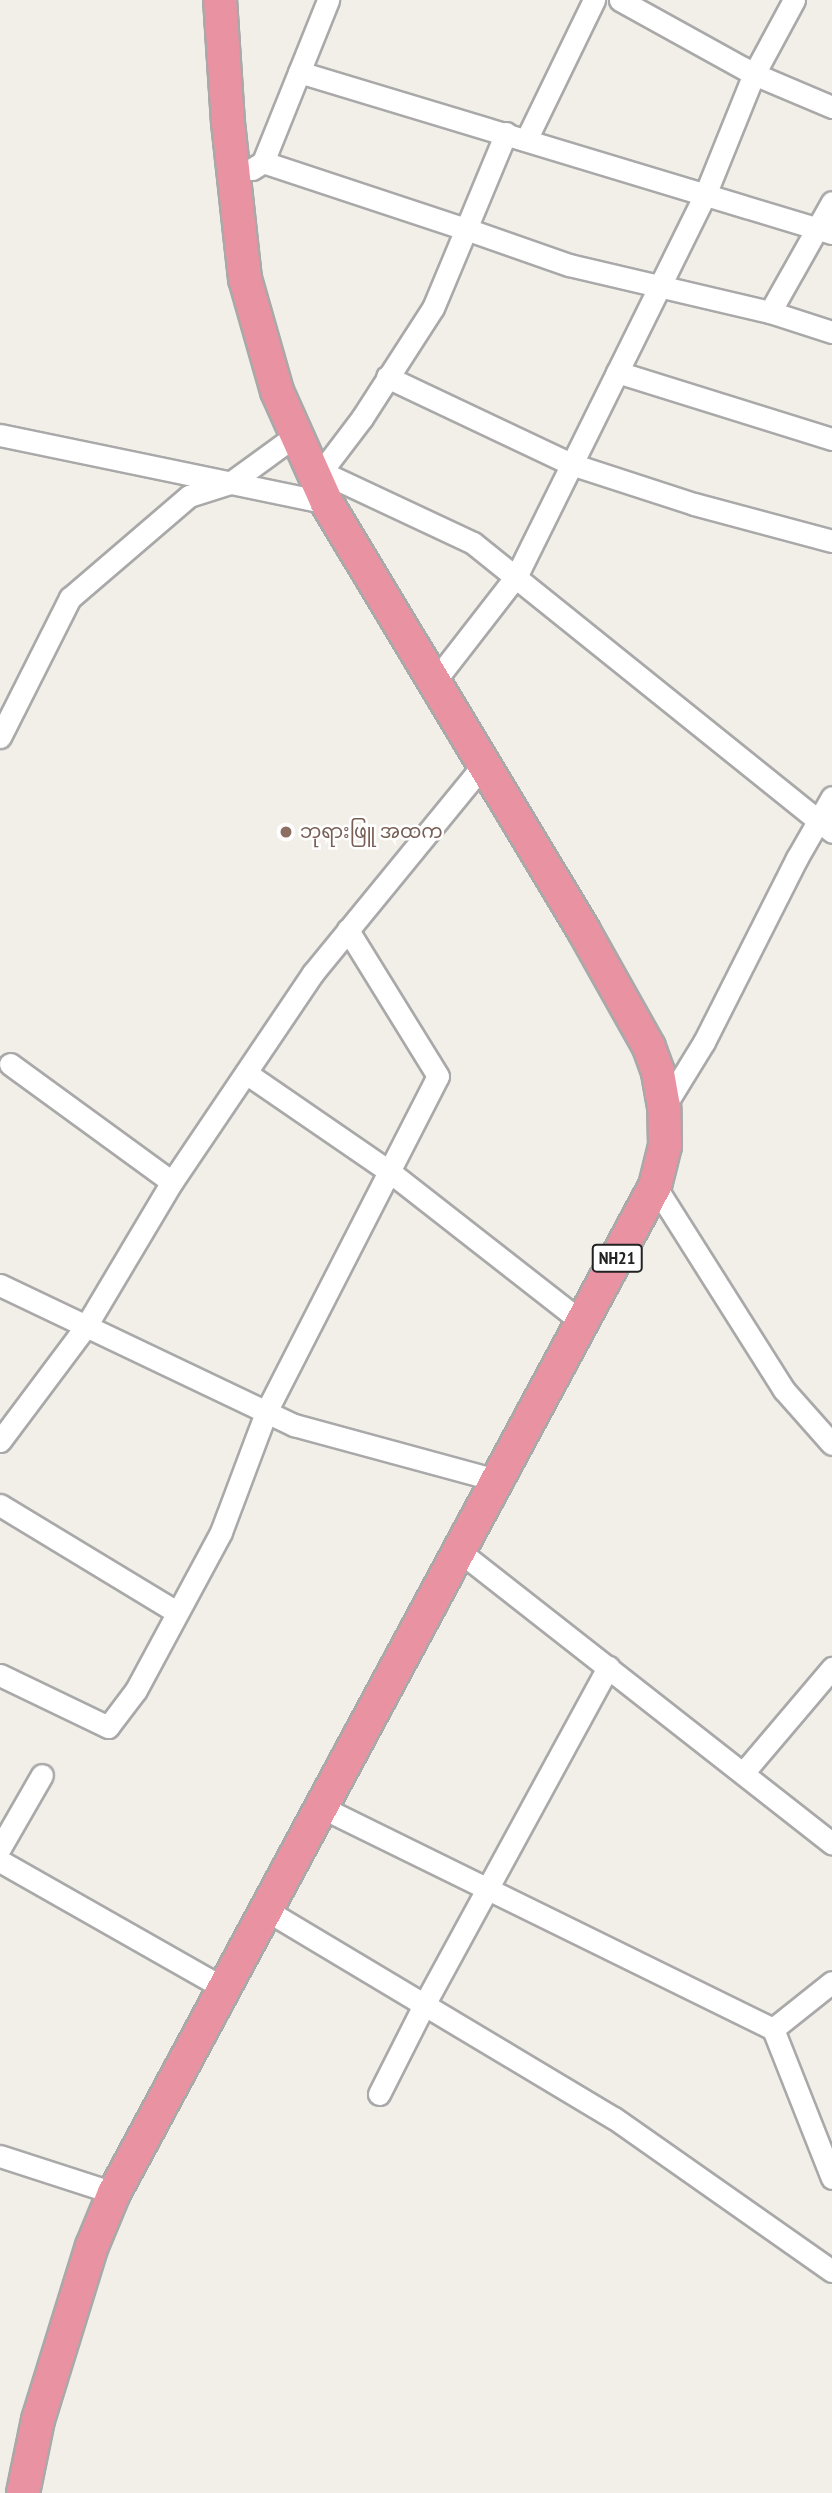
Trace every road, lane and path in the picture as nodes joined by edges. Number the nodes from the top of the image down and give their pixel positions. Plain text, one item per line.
1 (220, 0) edge
2 (328, 0) edge
3 (594, 0) edge
4 (621, 0) edge
5 (794, 0) edge
6 (299, 72) junction
7 (754, 74) junction
8 (832, 107) edge
9 (516, 136) junction
10 (262, 162) junction
11 (234, 181) junction
12 (705, 195) junction
13 (832, 202) edge
14 (466, 229) junction
15 (824, 231) edge
16 (660, 286) junction
17 (769, 312) junction
18 (832, 332) edge
19 (617, 372) junction
20 (387, 377) junction
21 (0, 435) edge
22 (296, 435) junction
23 (832, 439) edge
24 (571, 464) junction
25 (316, 469) junction
26 (230, 483) junction
27 (327, 503) junction
28 (832, 541) edge
29 (517, 575) junction
30 (434, 682) junction
31 (0, 737) edge
32 (484, 764) junction
33 (832, 797) edge
34 (825, 827) edge
35 (348, 930) junction
36 (10, 1065) dead end
37 (246, 1073) junction
38 (664, 1107) junction
39 (390, 1172) junction
40 (173, 1182) junction
41 (655, 1186) junction
42 (0, 1285) edge
43 (582, 1322) junction
44 (86, 1326) junction
45 (266, 1412) junction
46 (0, 1441) edge
47 (832, 1444) edge
48 (497, 1480) junction
49 (0, 1505) edge
50 (459, 1550) junction
51 (177, 1612) junction
52 (608, 1667) junction
53 (832, 1668) edge
54 (0, 1675) edge
55 (743, 1773) junction
56 (42, 1775) dead end
57 (321, 1807) junction
58 (832, 1843) edge
59 (0, 1848) edge
60 (0, 1861) edge
61 (488, 1889) junction
62 (266, 1910) junction
63 (832, 1982) edge
64 (224, 1988) junction
65 (425, 2003) junction
66 (774, 2029) junction
67 (379, 2094) dead end
68 (0, 2156) edge
69 (832, 2178) edge
70 (114, 2193) junction
71 (832, 2271) edge
72 (23, 2493) edge

1 - 11 highway, NH21
2 - 6 street
3 - 9 street
4 - 7 street
5 - 7 street
6 - 9 street
6 - 10 street
7 - 8 street
7 - 12 street
9 - 12 street
9 - 14 street
10 - 11 street
10 - 14 street
11 - 22 highway, NH21
12 - 15 street
12 - 16 street
13 - 15 street
14 - 16 street
14 - 20 street
15 - 17 street
16 - 17 street
16 - 19 street
17 - 18 street
19 - 23 street
19 - 24 street
20 - 24 street
20 - 25 street
21 - 26 street
22 - 25 highway, NH21
22 - 26 street
24 - 28 street
24 - 29 street
25 - 27 highway, NH21
25 - 29 street
26 - 27 street
26 - 31 street
27 - 30 highway, NH21
29 - 30 street
29 - 34 street
30 - 32 highway, NH21
32 - 35 street
32 - 38 highway, NH21
33 - 34 street
34 - 38 street
35 - 37 street
35 - 39 street
36 - 40 street
37 - 39 street
37 - 40 street
38 - 41 highway, NH21
39 - 43 street
39 - 45 street
40 - 44 street
41 - 43 highway, NH21
41 - 47 street
42 - 44 street
43 - 48 highway, NH21
44 - 45 street
44 - 46 street
45 - 48 street
45 - 51 street
48 - 50 highway, NH21
49 - 51 street
50 - 52 street
50 - 57 highway, NH21
51 - 54 street
52 - 55 street
52 - 61 street
53 - 55 street
55 - 58 street
56 - 59 street
57 - 61 street
57 - 62 highway, NH21
60 - 64 street
61 - 65 street
61 - 66 street
62 - 64 highway, NH21
62 - 65 street
63 - 66 street
64 - 70 highway, NH21
65 - 67 street
65 - 71 street
66 - 69 street
68 - 70 street
70 - 72 highway, NH21

